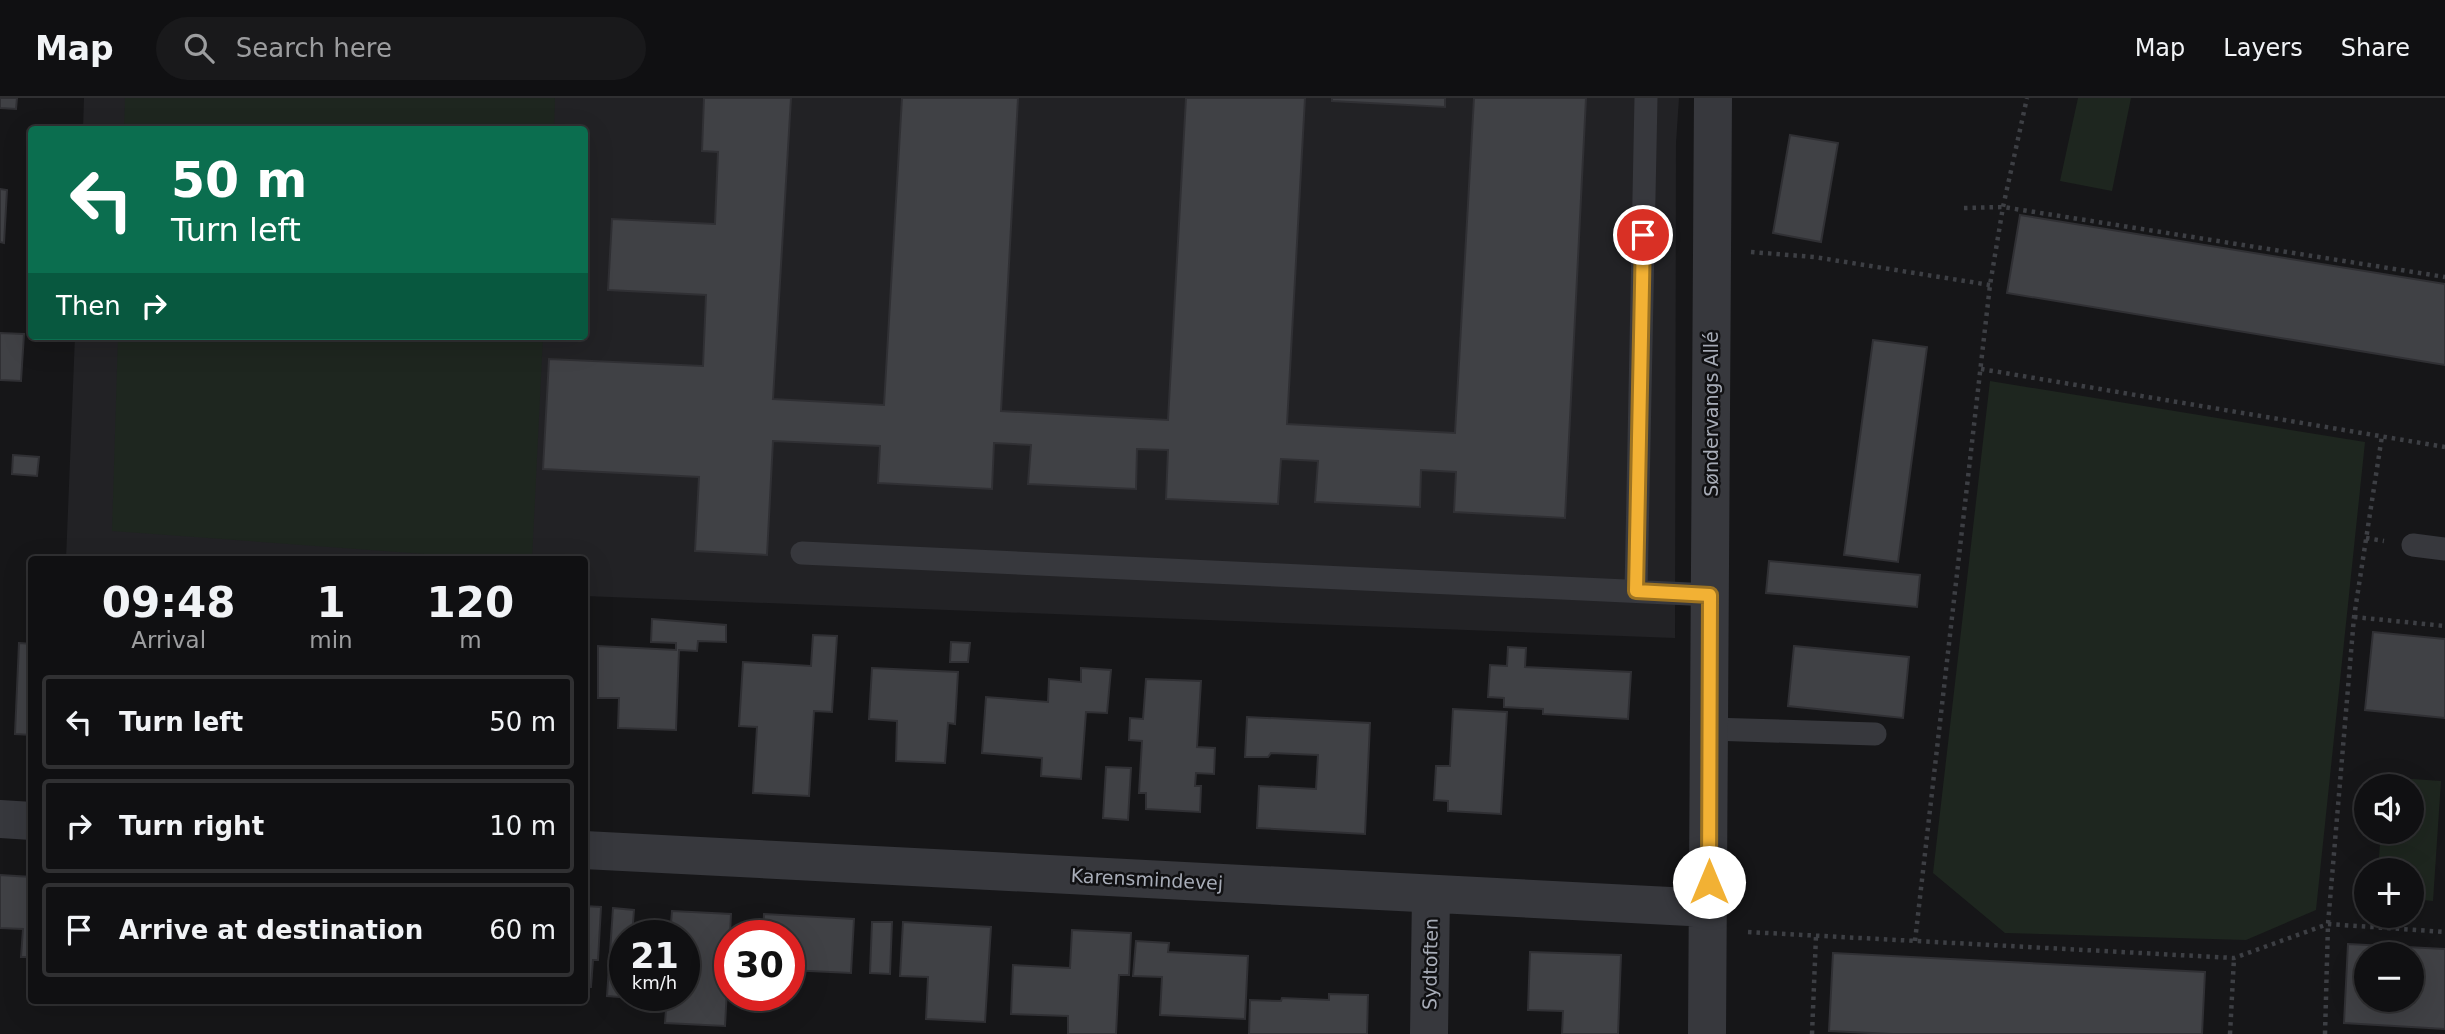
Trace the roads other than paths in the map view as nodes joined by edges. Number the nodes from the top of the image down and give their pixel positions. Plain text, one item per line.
1 (1646, 98) edge
2 (1713, 98) edge
3 (2413, 545) dead end
4 (2445, 550) edge
5 (802, 552) dead end
6 (1636, 591) junction
7 (1710, 595) junction
8 (1710, 729) junction
9 (1875, 734) dead end
10 (0, 819) edge
11 (28, 821) edge
12 (588, 850) edge
13 (1431, 894) junction
14 (1708, 919) junction
15 (1429, 1034) edge
16 (1707, 1034) edge

1 - 6 lane
2 - 7 street, Søndervangs Allé
3 - 4 lane
5 - 6 lane
6 - 7 lane
7 - 8 street, Søndervangs Allé
8 - 9 lane
8 - 14 street, Søndervangs Allé
10 - 11 street
12 - 13 street, Karensmindevej
13 - 14 street, Karensmindevej
13 - 15 street, Sydtoften
14 - 16 street, Søndervangs Allé

